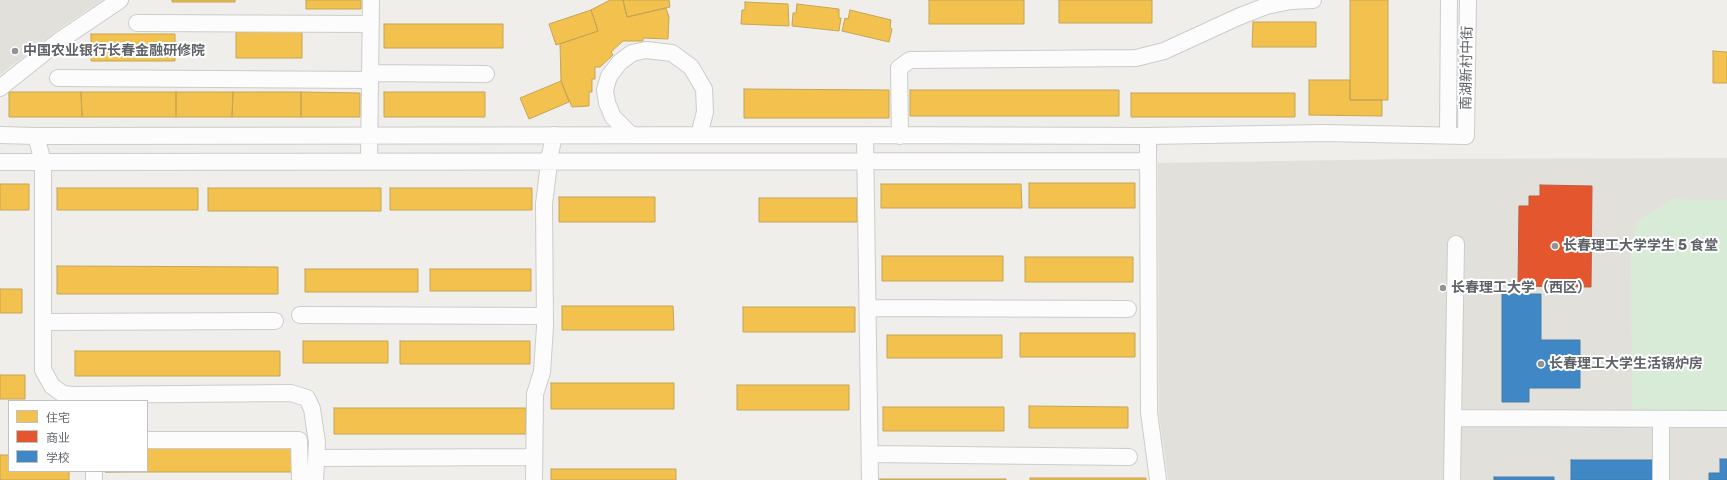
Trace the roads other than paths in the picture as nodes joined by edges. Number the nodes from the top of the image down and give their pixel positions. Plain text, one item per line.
1 (120, 0) edge
2 (371, 0) edge
3 (1312, 0) edge
4 (1449, 0) edge
5 (1468, 0) edge
6 (137, 23) dead end
7 (371, 24) junction
8 (486, 74) dead end
9 (370, 76) junction
10 (58, 78) dead end
11 (0, 88) edge
12 (0, 135) edge
13 (554, 135) junction
14 (631, 135) junction
15 (699, 135) junction
16 (865, 135) junction
17 (36, 136) junction
18 (369, 136) junction
19 (900, 136) junction
20 (1148, 136) junction
21 (1448, 136) junction
22 (549, 160) junction
23 (368, 161) junction
24 (866, 161) junction
25 (1148, 161) junction
26 (0, 162) edge
27 (43, 162) junction
28 (1456, 244) dead end
29 (868, 308) junction
30 (1128, 309) dead end
31 (300, 315) dead end
32 (545, 316) junction
33 (44, 322) junction
34 (275, 322) dead end
35 (1453, 418) junction
36 (1662, 419) junction
37 (1727, 419) edge
38 (148, 440) edge
39 (870, 454) junction
40 (534, 457) junction
41 (1129, 457) dead end
42 (316, 458) junction
43 (300, 480) edge
44 (315, 480) edge
45 (534, 480) edge
46 (870, 480) edge
47 (1158, 480) edge
48 (1452, 480) edge
49 (1661, 480) edge

1 - 11 street
2 - 7 street
3 - 19 street
4 - 21 street, 南湖新村中街
5 - 21 street, 南湖新村中街
6 - 7 street
7 - 9 street
8 - 9 street
9 - 10 street
9 - 18 street
12 - 17 street
13 - 14 street
13 - 18 street
13 - 22 street
14 - 15 street
14 - 15 street
15 - 16 street
16 - 19 street
16 - 24 street
17 - 18 street
17 - 27 street
18 - 23 street
19 - 20 street
20 - 21 street
20 - 25 street
22 - 23 street
22 - 24 street
22 - 32 street
23 - 27 street
24 - 25 street
24 - 29 street
25 - 47 street
26 - 27 street
27 - 33 street
28 - 35 street
29 - 30 street
29 - 39 street
31 - 32 street
32 - 40 street
33 - 34 street
33 - 42 street
35 - 36 street
35 - 48 street
36 - 37 street
36 - 49 street
38 - 43 street
39 - 41 street
39 - 46 street
40 - 42 street
40 - 45 street
42 - 44 street

